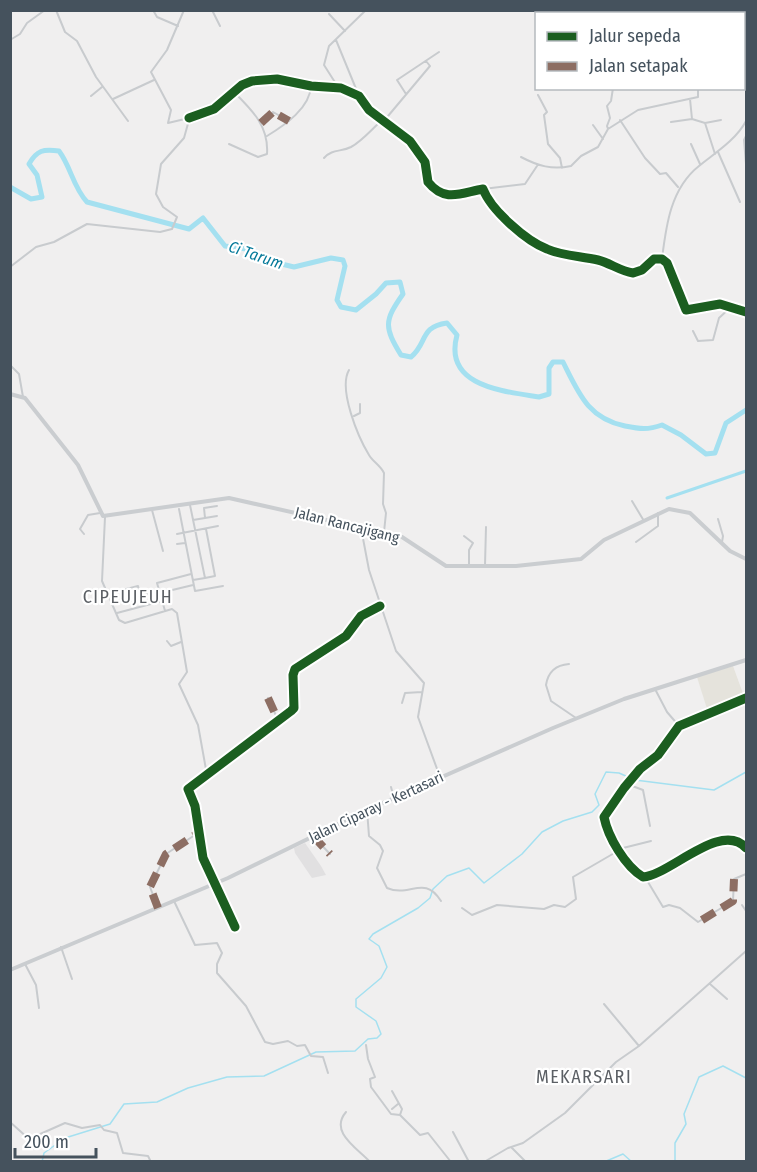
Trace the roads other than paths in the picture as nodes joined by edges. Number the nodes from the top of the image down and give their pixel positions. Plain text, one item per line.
1 (45, 10) edge
2 (56, 10) edge
3 (153, 10) edge
4 (184, 10) edge
5 (212, 10) edge
6 (366, 10) edge
7 (362, 12) edge
8 (329, 14) dead end
9 (178, 26) junction
10 (220, 26) dead end
11 (345, 31) junction
12 (10, 40) edge
13 (336, 40) junction
14 (439, 52) dead end
15 (426, 61) junction
16 (154, 80) junction
17 (311, 86) junction
18 (102, 87) junction
19 (338, 87) junction
20 (612, 90) edge
21 (698, 90) edge
22 (234, 92) junction
23 (406, 94) junction
24 (538, 95) dead end
25 (91, 96) dead end
26 (359, 96) junction
27 (690, 99) junction
28 (112, 100) junction
29 (189, 118) junction
30 (692, 119) junction
31 (620, 120) junction
32 (721, 120) dead end
33 (128, 121) dead end
34 (289, 121) junction
35 (747, 121) edge
36 (382, 122) junction
37 (671, 122) dead end
38 (261, 123) junction
39 (705, 123) junction
40 (593, 125) dead end
41 (744, 126) junction
42 (608, 129) junction
43 (747, 130) edge
44 (267, 136) junction
45 (747, 136) edge
46 (603, 140) junction
47 (229, 144) dead end
48 (691, 144) dead end
49 (716, 153) junction
50 (521, 157) dead end
51 (324, 158) dead end
52 (700, 164) junction
53 (747, 164) edge
54 (537, 165) junction
55 (562, 168) junction
56 (678, 187) junction
57 (483, 189) junction
58 (740, 202) dead end
59 (662, 259) junction
60 (10, 267) edge
61 (732, 306) junction
62 (747, 312) edge
63 (693, 331) dead end
64 (10, 365) edge
65 (349, 370) dead end
66 (10, 394) edge
67 (23, 397) junction
68 (360, 404) dead end
69 (354, 416) junction
70 (632, 501) dead end
71 (190, 505) junction
72 (217, 506) dead end
73 (179, 509) dead end
74 (152, 510) junction
75 (100, 513) junction
76 (658, 513) junction
77 (217, 516) dead end
78 (105, 517) junction
79 (205, 518) junction
80 (718, 519) dead end
81 (193, 520) junction
82 (644, 521) junction
83 (181, 522) junction
84 (176, 523) dead end
85 (218, 526) dead end
86 (486, 527) dead end
87 (361, 528) junction
88 (206, 529) junction
89 (195, 531) junction
90 (384, 532) junction
91 (183, 533) junction
92 (84, 534) dead end
93 (177, 534) dead end
94 (464, 536) dead end
95 (636, 542) dead end
96 (185, 543) junction
97 (721, 543) junction
98 (177, 544) dead end
99 (163, 551) dead end
100 (747, 560) edge
101 (485, 565) junction
102 (470, 566) junction
103 (191, 574) junction
104 (205, 578) junction
105 (193, 580) junction
106 (194, 585) junction
107 (223, 586) dead end
108 (160, 592) junction
109 (107, 594) junction
110 (140, 596) junction
111 (162, 601) junction
112 (112, 603) junction
113 (380, 606) junction
114 (165, 611) junction
115 (117, 613) junction
116 (167, 641) dead end
117 (181, 642) junction
118 (747, 660) edge
119 (569, 664) dead end
120 (655, 689) junction
121 (422, 692) junction
122 (268, 698) dead end
123 (747, 698) edge
124 (402, 703) dead end
125 (576, 718) junction
126 (278, 720) junction
127 (679, 726) junction
128 (207, 775) junction
129 (440, 777) junction
130 (627, 784) junction
131 (391, 788) dead end
132 (394, 798) junction
133 (368, 810) junction
134 (650, 826) dead end
135 (198, 833) junction
136 (313, 836) junction
137 (651, 841) dead end
138 (747, 848) edge
139 (620, 850) junction
140 (330, 854) dead end
141 (747, 874) edge
142 (645, 877) junction
143 (215, 884) junction
144 (441, 901) dead end
145 (174, 902) junction
146 (742, 905) dead end
147 (158, 908) junction
148 (462, 908) dead end
149 (747, 911) edge
150 (235, 927) dead end
151 (61, 947) junction
152 (747, 951) edge
153 (24, 963) junction
154 (10, 970) edge
155 (72, 979) dead end
156 (710, 984) junction
157 (728, 999) dead end
158 (604, 1004) dead end
159 (39, 1008) dead end
160 (366, 1045) dead end
161 (639, 1046) junction
162 (328, 1073) dead end
163 (392, 1091) dead end
164 (398, 1104) junction
165 (392, 1109) dead end
166 (346, 1112) dead end
167 (400, 1115) junction
168 (10, 1122) edge
169 (453, 1132) dead end
170 (511, 1147) junction
171 (151, 1161) edge
172 (370, 1161) edge
173 (451, 1161) edge
174 (469, 1161) edge
175 (484, 1161) edge
176 (526, 1161) edge

1 - 12 street
2 - 18 street
3 - 9 street
4 - 9 street
5 - 10 street
6 - 7 street
7 - 11 street
8 - 11 street
9 - 16 street
11 - 13 street
13 - 19 street
13 - 26 street
14 - 15 street
15 - 23 street
15 - 23 street
16 - 28 street
16 - 29 street
17 - 19 street
17 - 22 street
17 - 34 street
18 - 25 street
18 - 28 street
19 - 26 street
20 - 42 street
21 - 27 street
22 - 29 street
22 - 38 street
23 - 36 street
24 - 55 street
26 - 36 street
27 - 30 street
27 - 31 street
28 - 33 street
29 - 60 street
30 - 37 street
30 - 39 street
31 - 42 street
31 - 56 street
32 - 39 street
34 - 38 street
34 - 44 street
35 - 41 street
36 - 51 street
36 - 57 street
38 - 44 street
39 - 49 street
40 - 46 street
41 - 43 street
41 - 49 street
42 - 46 street
44 - 47 street
45 - 53 street
46 - 55 street
48 - 52 street
49 - 52 street
49 - 58 street
50 - 54 street
52 - 56 street
54 - 55 street
54 - 57 street
56 - 59 street
57 - 59 street
59 - 61 street
61 - 62 street
61 - 63 street
64 - 67 street
65 - 69 street
66 - 67 main road
67 - 75 main road
68 - 69 street
69 - 90 street
70 - 82 street
71 - 74 main road, Jalan Rancajigang
71 - 81 street
71 - 87 main road, Jalan Rancajigang
72 - 79 street
73 - 83 street
74 - 78 main road, Jalan Rancajigang
74 - 99 street
75 - 78 main road
75 - 92 street
76 - 82 main road, Jalan Rancajigang
76 - 95 street
76 - 97 main road, Jalan Rancajigang
77 - 79 street
78 - 109 street
79 - 81 street
80 - 97 street
81 - 89 street
82 - 101 main road, Jalan Rancajigang
83 - 84 street
83 - 91 street
85 - 88 street
86 - 101 street
87 - 90 main road, Jalan Rancajigang
87 - 113 street
88 - 89 street
88 - 104 street
89 - 91 street
89 - 104 street
90 - 102 main road, Jalan Rancajigang
91 - 93 street
91 - 96 street
94 - 102 street
96 - 98 street
96 - 103 street
97 - 100 main road, Jalan Rancajigang
101 - 102 main road, Jalan Rancajigang
103 - 105 street
103 - 108 street
104 - 105 street
105 - 106 street
106 - 107 street
106 - 108 street
108 - 110 street
108 - 111 street
109 - 110 street
109 - 112 street
110 - 112 street
111 - 114 street
111 - 115 street
112 - 115 street
113 - 121 street
113 - 126 street
114 - 115 street
114 - 117 street
116 - 117 street
117 - 128 street
118 - 120 main road, Jalan Ciparay - Kertasari
119 - 125 street
120 - 125 main road, Jalan Ciparay - Kertasari
120 - 127 street
121 - 124 street
121 - 129 street
122 - 126 street
123 - 127 street
125 - 129 main road, Jalan Ciparay - Kertasari
126 - 128 street
127 - 130 street
128 - 135 street
129 - 132 main road, Jalan Ciparay - Kertasari
130 - 134 street
130 - 139 street
131 - 132 street
132 - 133 main road, Jalan Ciparay - Kertasari
133 - 136 main road, Jalan Ciparay - Kertasari
133 - 144 street
135 - 143 street
135 - 147 street
136 - 140 street
136 - 143 main road, Jalan Ciparay - Kertasari
137 - 139 street
138 - 142 street
139 - 142 street
139 - 148 street
141 - 142 street
143 - 145 main road, Jalan Ciparay - Kertasari
143 - 150 street
145 - 147 main road, Jalan Ciparay - Kertasari
145 - 162 street
146 - 149 street
147 - 151 main road, Jalan Ciparay - Kertasari
151 - 153 main road, Jalan Ciparay - Kertasari
151 - 155 street
152 - 156 street
153 - 154 main road, Jalan Ciparay - Kertasari
153 - 159 street
156 - 157 street
156 - 161 street
158 - 161 street
160 - 167 street
161 - 170 street
163 - 164 street
164 - 165 street
164 - 167 street
166 - 172 street
167 - 173 street
168 - 171 street
169 - 174 street
170 - 175 street
170 - 176 street

